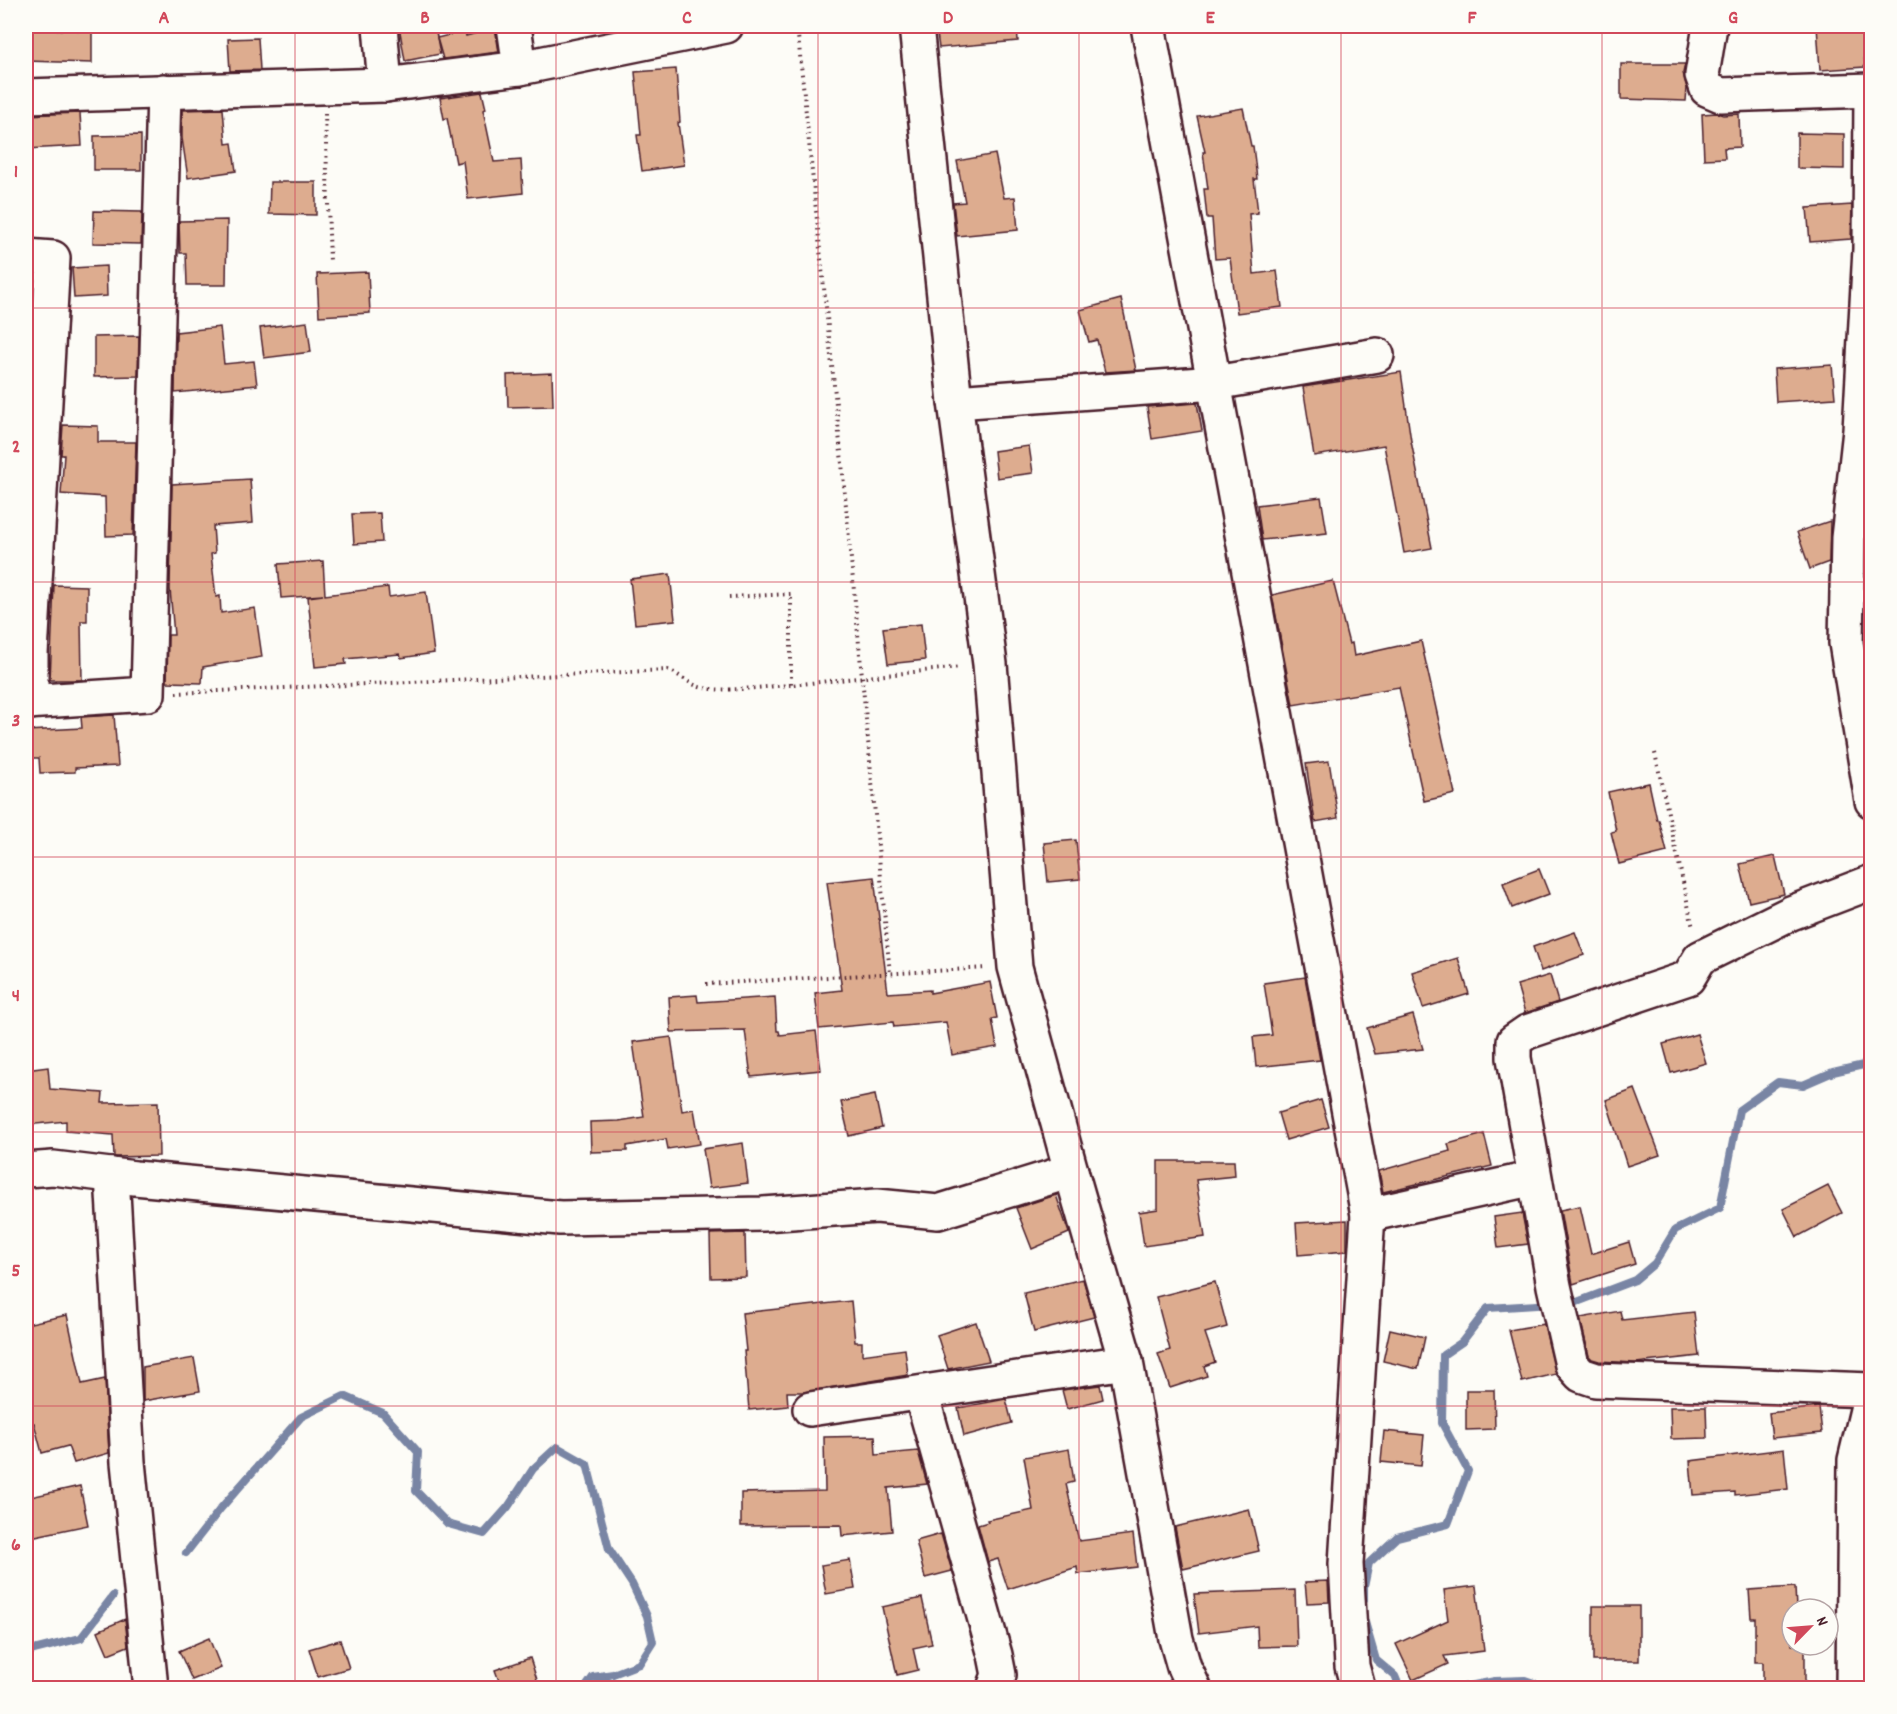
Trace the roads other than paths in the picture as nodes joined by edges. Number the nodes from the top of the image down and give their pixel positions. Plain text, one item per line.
1 (380, 26) edge
2 (514, 26) edge
3 (726, 26) edge
4 (916, 26) edge
5 (1148, 26) edge
6 (1710, 26) edge
7 (689, 30) edge
8 (520, 68) junction
9 (385, 85) junction
10 (164, 90) junction
11 (1871, 90) edge
12 (26, 96) edge
13 (1871, 249) edge
14 (26, 256) edge
15 (1377, 355) dead end
16 (1215, 383) junction
17 (1867, 386) edge
18 (955, 402) junction
19 (28, 702) edge
20 (1872, 801) edge
21 (1872, 882) edge
22 (26, 1170) edge
23 (1071, 1171) junction
24 (112, 1175) junction
25 (1534, 1178) junction
26 (1368, 1215) junction
27 (1126, 1362) junction
28 (1871, 1389) edge
29 (921, 1393) junction
30 (810, 1409) dead end
31 (1863, 1529) edge
32 (151, 1689) edge
33 (994, 1689) edge
34 (1194, 1689) edge
35 (1358, 1689) edge
36 (1853, 1689) edge

1 - 9 street
2 - 8 street
3 - 7 street
4 - 18 street
5 - 16 street
6 - 11 street
7 - 8 street
8 - 9 street
9 - 10 street
10 - 12 street
10 - 19 street
11 - 13 street
13 - 17 street
14 - 19 street
15 - 16 street
16 - 18 street
16 - 26 street
17 - 20 street
18 - 23 street
21 - 25 street
22 - 24 street
23 - 24 street
23 - 27 street
24 - 32 street
25 - 26 street
25 - 28 street
26 - 35 street
27 - 29 street
27 - 34 street
28 - 31 street
29 - 30 street
29 - 33 street
31 - 36 street

